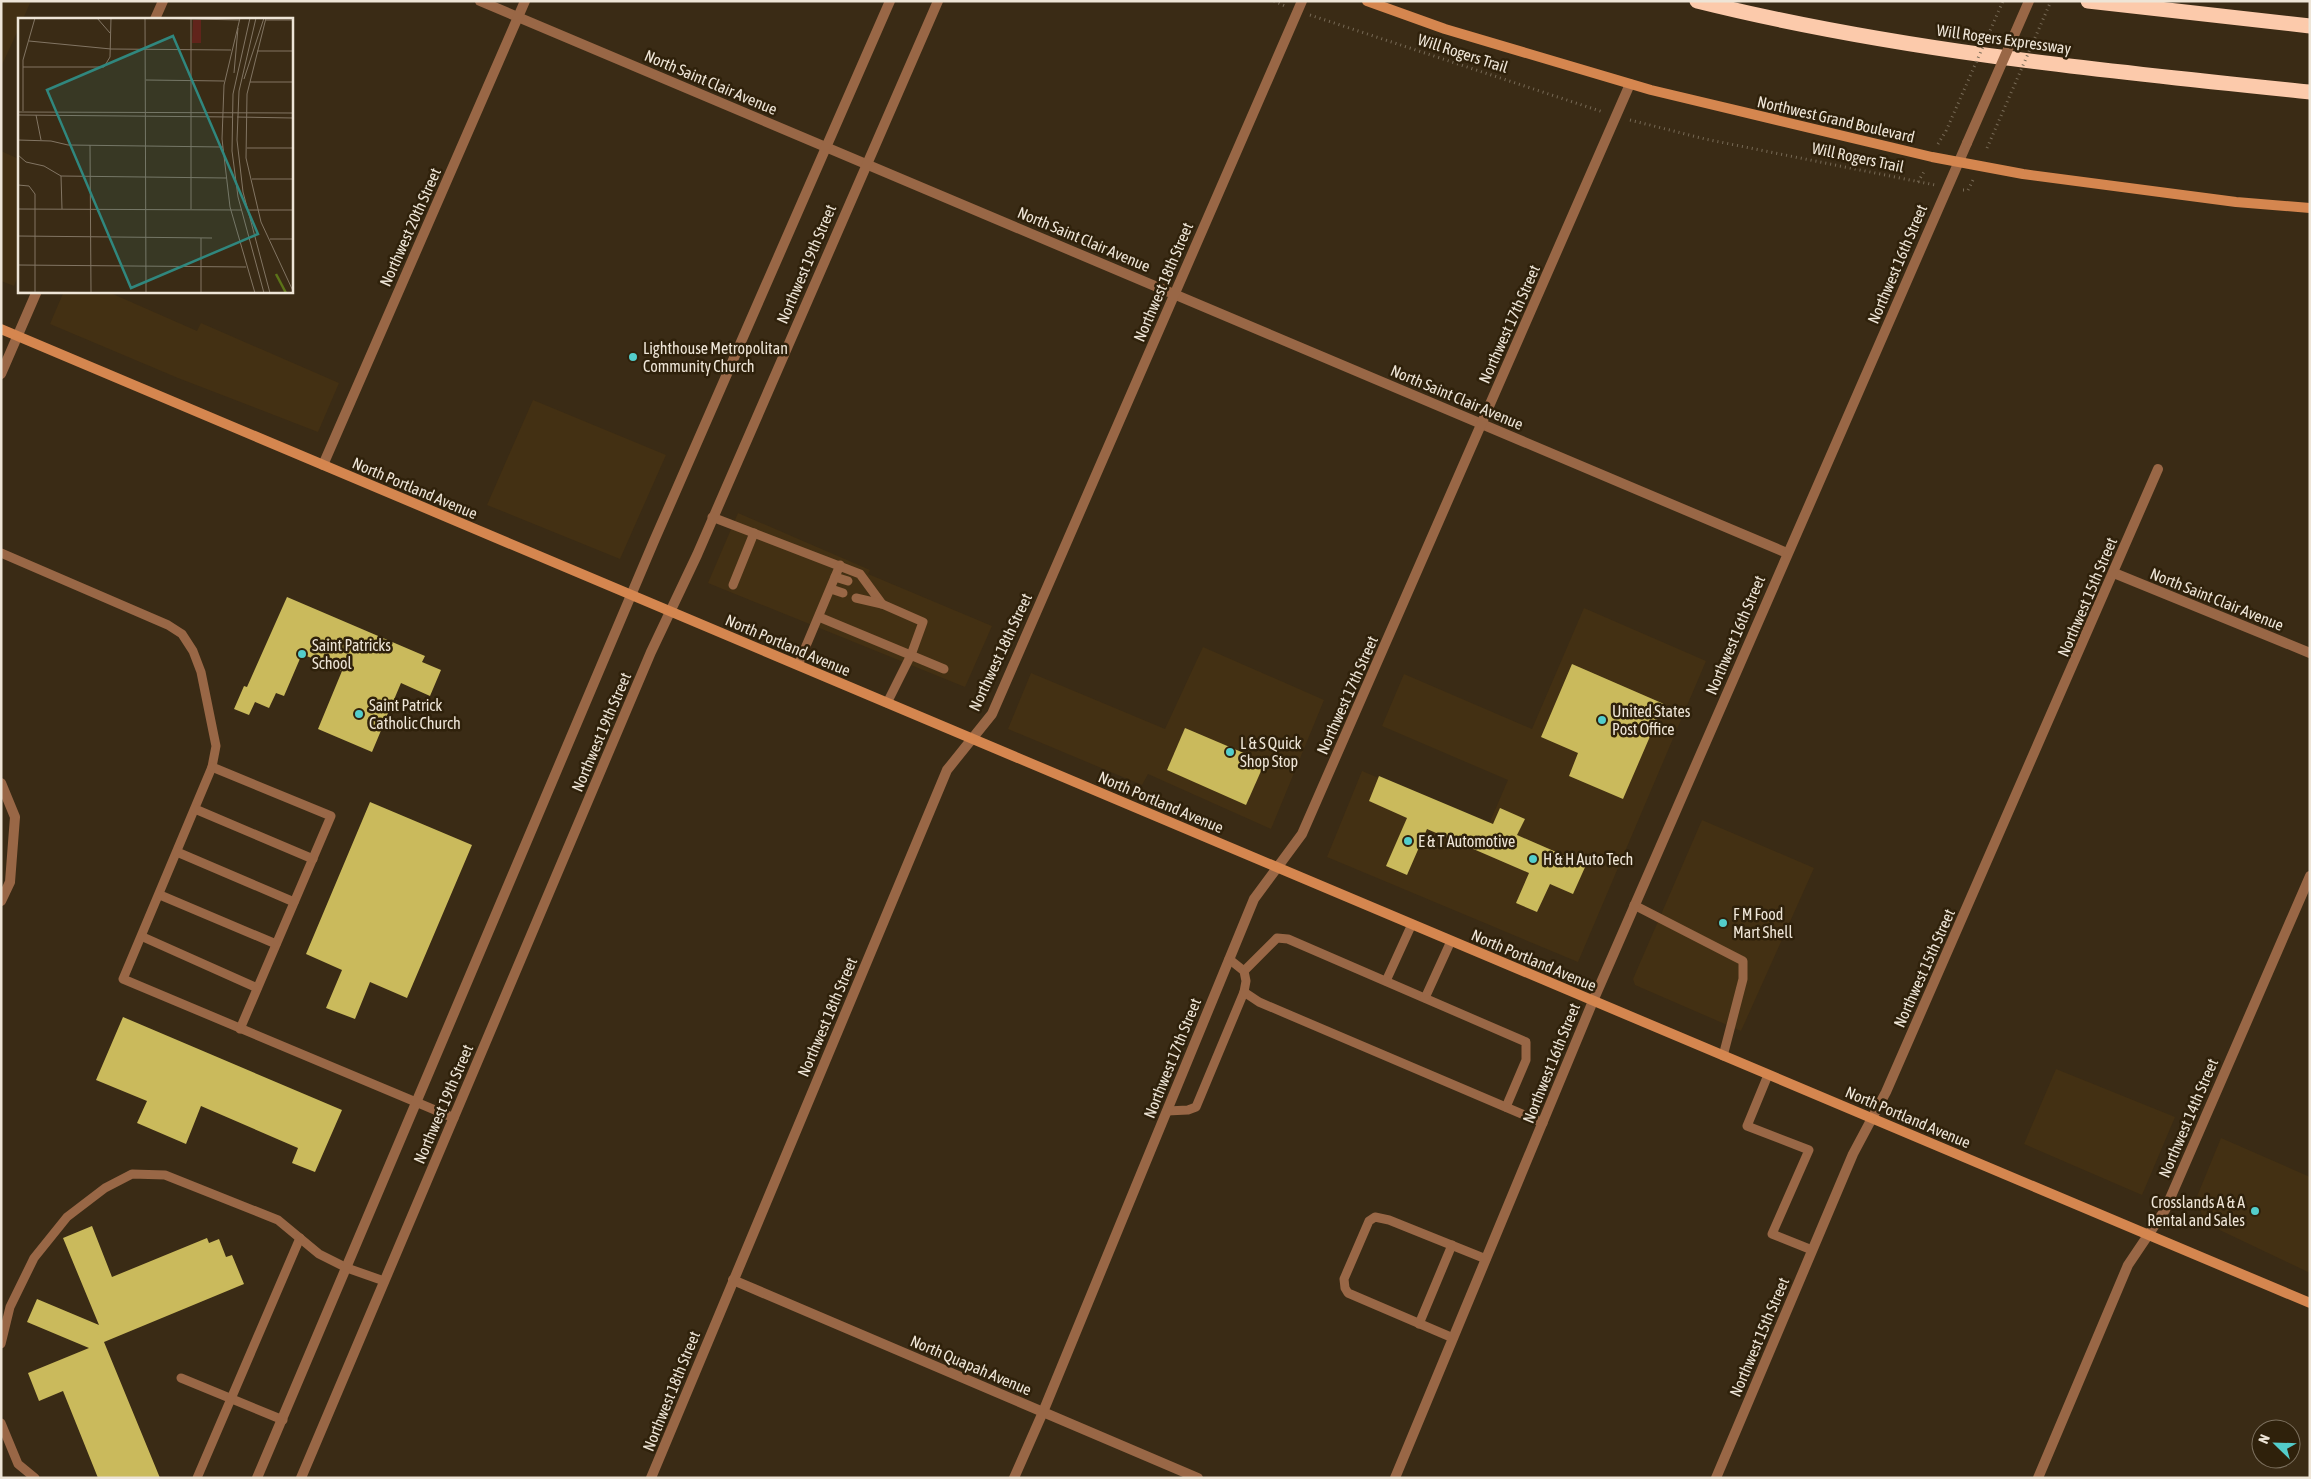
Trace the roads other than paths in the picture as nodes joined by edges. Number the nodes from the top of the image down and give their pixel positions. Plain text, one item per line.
1 (163, 1) edge
2 (480, 1) edge
3 (525, 1) edge
4 (890, 1) edge
5 (938, 1) edge
6 (1302, 1) edge
7 (1367, 1) edge
8 (1697, 1) edge
9 (2029, 1) edge
10 (2088, 1) edge
11 (155, 18) edge
12 (518, 18) junction
13 (2310, 26) edge
14 (1630, 84) junction
15 (2310, 92) edge
16 (826, 147) junction
17 (1958, 162) junction
18 (866, 163) junction
19 (2310, 208) edge
20 (37, 292) edge
21 (1175, 294) junction
22 (1, 330) edge
23 (18, 336) junction
24 (1, 374) edge
25 (1481, 424) junction
26 (323, 465) junction
27 (2158, 469) dead end
28 (712, 517) junction
29 (754, 533) junction
30 (1, 553) edge
31 (1787, 553) junction
32 (840, 565) junction
33 (2114, 574) junction
34 (835, 577) junction
35 (848, 581) dead end
36 (733, 585) dead end
37 (861, 586) dead end
38 (831, 589) junction
39 (843, 593) dead end
40 (631, 595) junction
41 (856, 598) dead end
42 (882, 604) junction
43 (670, 612) junction
44 (819, 617) junction
45 (2310, 653) edge
46 (911, 655) junction
47 (798, 665) junction
48 (944, 669) dead end
49 (888, 703) junction
50 (972, 739) junction
51 (212, 767) junction
52 (1, 783) edge
53 (195, 809) junction
54 (177, 852) junction
55 (313, 859) junction
56 (1278, 868) junction
57 (2310, 876) edge
58 (160, 894) junction
59 (1, 901) edge
60 (294, 902) junction
61 (1634, 905) junction
62 (1412, 924) junction
63 (143, 937) junction
64 (1451, 941) junction
65 (276, 944) junction
66 (1229, 959) junction
67 (1244, 971) junction
68 (1386, 981) junction
69 (257, 988) junction
70 (1244, 992) junction
71 (1425, 998) junction
72 (1593, 1001) junction
73 (240, 1029) junction
74 (1723, 1056) junction
75 (1768, 1074) junction
76 (417, 1102) junction
77 (1506, 1107) junction
78 (1167, 1111) junction
79 (454, 1118) junction
80 (1872, 1119) junction
81 (1542, 1123) junction
82 (2148, 1235) junction
83 (300, 1238) junction
84 (1452, 1246) junction
85 (1812, 1250) junction
86 (1486, 1259) junction
87 (347, 1268) junction
88 (733, 1280) junction
89 (384, 1281) junction
90 (2310, 1303) edge
91 (1419, 1324) junction
92 (1453, 1338) junction
93 (1, 1344) edge
94 (182, 1378) dead end
95 (230, 1399) junction
96 (1043, 1412) junction
97 (283, 1420) junction
98 (1, 1422) edge
99 (35, 1478) edge
100 (197, 1478) edge
101 (257, 1478) edge
102 (300, 1478) edge
103 (651, 1478) edge
104 (1014, 1478) edge
105 (1198, 1478) edge
106 (1395, 1478) edge
107 (1716, 1478) edge
108 (2038, 1478) edge

1 - 11 street
2 - 12 street, North Saint Clair Avenue
3 - 12 street, Northwest 20th Street
4 - 16 street, Northwest 19th Street
5 - 18 street, Northwest 19th Street
6 - 21 street, Northwest 18th Street
7 - 14 main road, Northwest Grand Boulevard
8 - 15 highway, Will Rogers Expressway
9 - 17 street, Northwest 16th Street, bridge
10 - 13 highway
12 - 16 street, North Saint Clair Avenue
12 - 26 street, Northwest 20th Street
14 - 17 main road, Northwest Grand Boulevard
14 - 25 street, Northwest 17th Street
16 - 18 street, North Saint Clair Avenue
16 - 40 street, Northwest 19th Street
17 - 19 main road, Northwest Grand Boulevard
17 - 31 street, Northwest 16th Street
18 - 21 street, North Saint Clair Avenue
18 - 28 street, Northwest 19th Street
20 - 23 street
21 - 25 street, North Saint Clair Avenue
21 - 50 street, Northwest 18th Street
22 - 23 main road, North Portland Avenue
23 - 24 street
23 - 26 main road, North Portland Avenue
25 - 31 street, North Saint Clair Avenue
25 - 56 street, Northwest 17th Street
26 - 40 main road, North Portland Avenue
27 - 33 street, Northwest 15th Street
28 - 29 lane
28 - 43 street, Northwest 19th Street
29 - 32 lane
29 - 36 lane
30 - 51 lane
31 - 61 street, Northwest 16th Street
32 - 34 lane
32 - 42 lane
33 - 45 street, North Saint Clair Avenue
33 - 80 street, Northwest 15th Street
34 - 35 lane
34 - 38 lane
37 - 42 lane
38 - 39 lane
38 - 44 lane
40 - 43 main road, North Portland Avenue
40 - 76 street, Northwest 19th Street
41 - 42 lane
42 - 46 lane
43 - 47 main road, North Portland Avenue
43 - 79 street, Northwest 19th Street
44 - 46 lane
44 - 47 lane
46 - 48 lane
46 - 49 lane
47 - 49 main road, North Portland Avenue
49 - 50 main road, North Portland Avenue
50 - 56 main road, North Portland Avenue
50 - 88 street, Northwest 18th Street
51 - 53 lane
51 - 55 lane
52 - 59 street
53 - 54 lane
53 - 55 lane
54 - 58 lane
54 - 60 lane
55 - 60 lane
56 - 62 main road, North Portland Avenue
56 - 66 street, Northwest 17th Street
57 - 82 street, Northwest 14th Street
58 - 63 lane
58 - 65 lane
60 - 65 lane
61 - 72 street, Northwest 16th Street
61 - 74 lane
62 - 64 main road, North Portland Avenue
62 - 68 lane
63 - 69 lane
63 - 73 lane
64 - 71 lane
64 - 72 main road, North Portland Avenue
65 - 69 lane
66 - 67 lane
66 - 78 street, Northwest 17th Street
67 - 68 lane
67 - 70 lane
68 - 71 lane
69 - 73 lane
70 - 77 lane
70 - 78 lane
71 - 77 lane
72 - 74 main road, North Portland Avenue
72 - 81 street, Northwest 16th Street
73 - 76 lane
74 - 75 main road, North Portland Avenue
75 - 80 main road, North Portland Avenue
75 - 85 lane
76 - 79 lane
76 - 87 street, Northwest 19th Street
77 - 81 lane
78 - 96 street, Northwest 17th Street
79 - 89 street, Northwest 19th Street
80 - 82 main road, North Portland Avenue
80 - 85 street, Northwest 15th Street
81 - 86 street, Northwest 16th Street
82 - 90 main road, North Portland Avenue
82 - 108 street, Northwest 14th Street
83 - 87 lane
83 - 93 lane
83 - 95 lane
84 - 86 lane
84 - 91 lane
84 - 91 lane
85 - 107 street, Northwest 15th Street
86 - 92 street, Northwest 16th Street
87 - 89 lane
87 - 97 street, Northwest 19th Street
88 - 96 street, North Quapah Avenue
88 - 103 street, Northwest 18th Street
89 - 102 street, Northwest 19th Street
91 - 92 lane
92 - 106 street, Northwest 16th Street
94 - 95 lane
95 - 97 lane
95 - 100 lane
96 - 104 street, Northwest 17th Street
96 - 105 street, North Quapah Avenue
97 - 101 street, Northwest 19th Street
98 - 99 lane

